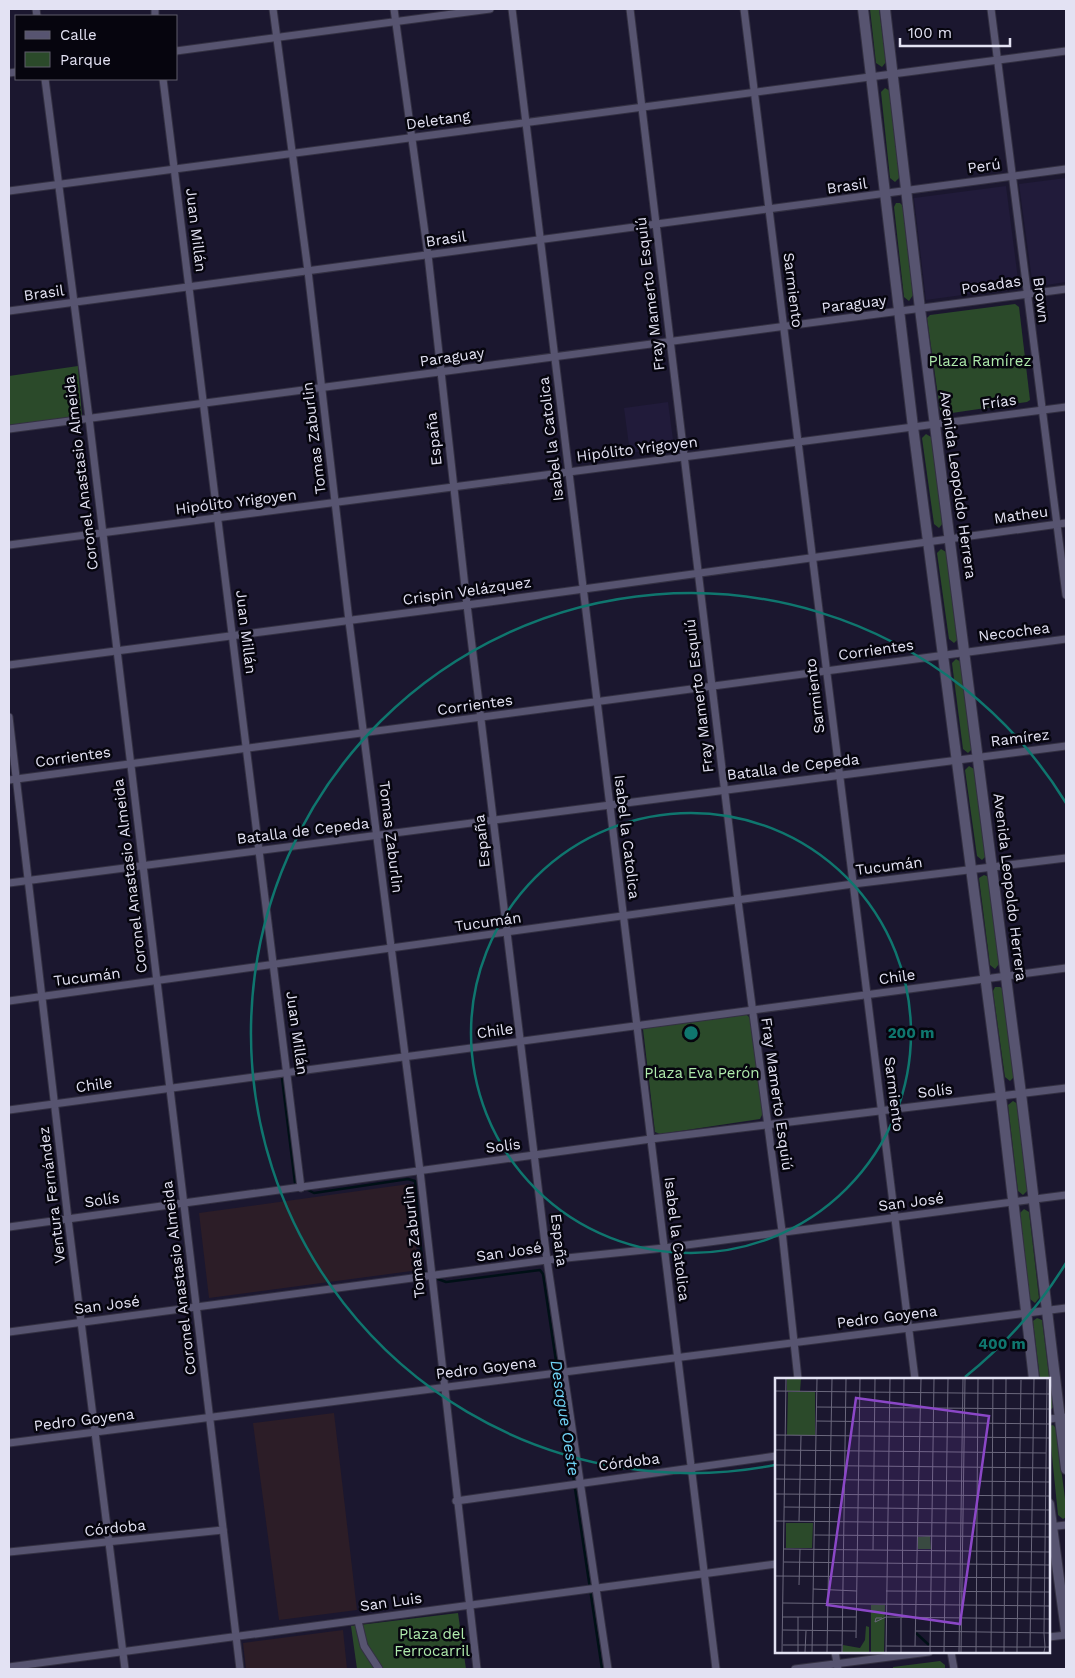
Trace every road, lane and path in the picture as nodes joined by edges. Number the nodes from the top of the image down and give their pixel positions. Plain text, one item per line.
1 (273, 9) edge
2 (394, 9) edge
3 (490, 9) edge
4 (512, 9) edge
5 (630, 9) edge
6 (744, 9) edge
7 (863, 9) edge
8 (885, 9) edge
9 (991, 9) edge
10 (396, 21) junction
11 (276, 37) junction
12 (1066, 50) edge
13 (178, 51) edge
14 (996, 60) junction
15 (892, 74) junction
16 (872, 77) junction
17 (45, 80) edge
18 (163, 80) edge
19 (754, 92) junction
20 (642, 107) junction
21 (526, 123) junction
22 (412, 138) junction
23 (293, 153) junction
24 (174, 169) junction
25 (1066, 169) edge
26 (1011, 176) junction
27 (60, 184) junction
28 (9, 191) edge
29 (906, 191) junction
30 (886, 194) junction
31 (769, 210) junction
32 (656, 225) junction
33 (540, 240) junction
34 (428, 255) junction
35 (308, 272) junction
36 (189, 287) junction
37 (1066, 289) edge
38 (1027, 294) junction
39 (73, 303) junction
40 (920, 309) junction
41 (9, 311) edge
42 (899, 312) junction
43 (784, 327) junction
44 (670, 342) junction
45 (555, 357) junction
46 (440, 372) junction
47 (322, 388) junction
48 (203, 403) junction
49 (1066, 407) edge
50 (1042, 410) junction
51 (90, 418) junction
52 (935, 425) junction
53 (912, 427) junction
54 (9, 429) edge
55 (799, 442) junction
56 (684, 457) junction
57 (568, 472) junction
58 (453, 487) junction
59 (336, 503) junction
60 (218, 518) junction
61 (1066, 523) edge
62 (1056, 524) junction
63 (102, 533) junction
64 (950, 539) junction
65 (929, 542) junction
66 (9, 545) edge
67 (812, 557) junction
68 (698, 573) junction
69 (583, 589) junction
70 (1066, 595) edge
71 (467, 606) junction
72 (349, 621) junction
73 (233, 637) junction
74 (1066, 639) edge
75 (116, 651) junction
76 (965, 652) junction
77 (944, 655) junction
78 (9, 665) edge
79 (826, 671) junction
80 (712, 687) junction
81 (597, 703) junction
82 (9, 717) edge
83 (482, 717) junction
84 (364, 734) junction
85 (1066, 746) edge
86 (247, 749) junction
87 (978, 757) junction
88 (957, 759) junction
89 (130, 763) junction
90 (838, 775) junction
91 (17, 779) junction
92 (9, 780) edge
93 (724, 790) junction
94 (610, 805) junction
95 (494, 820) junction
96 (377, 835) junction
97 (259, 851) junction
98 (1066, 858) edge
99 (142, 866) junction
100 (992, 867) junction
101 (971, 870) junction
102 (29, 881) junction
103 (9, 883) edge
104 (853, 884) junction
105 (738, 901) junction
106 (623, 917) junction
107 (506, 934) junction
108 (391, 949) junction
109 (274, 965) junction
110 (1066, 968) edge
111 (1006, 976) junction
112 (985, 979) junction
113 (156, 982) junction
114 (867, 995) junction
115 (43, 996) junction
116 (9, 1001) edge
117 (752, 1010) junction
118 (637, 1026) junction
119 (520, 1042) junction
120 (404, 1057) junction
121 (288, 1073) junction
122 (1066, 1088) edge
123 (170, 1089) junction
124 (1021, 1094) junction
125 (1001, 1096) junction
126 (56, 1104) junction
127 (9, 1110) edge
128 (882, 1111) junction
129 (768, 1124) junction
130 (651, 1139) junction
131 (535, 1156) junction
132 (420, 1171) junction
133 (301, 1188) junction
134 (1066, 1195) edge
135 (1033, 1199) junction
136 (183, 1203) junction
137 (1013, 1203) junction
138 (895, 1218) junction
139 (68, 1219) junction
140 (9, 1226) edge
141 (782, 1231) junction
142 (664, 1248) junction
143 (547, 1260) junction
144 (432, 1276) junction
145 (196, 1308) junction
146 (1066, 1308) edge
147 (1046, 1310) junction
148 (1026, 1313) junction
149 (81, 1322) junction
150 (909, 1328) junction
151 (9, 1332) edge
152 (793, 1343) junction
153 (678, 1358) junction
154 (562, 1372) junction
155 (798, 1378) edge
156 (915, 1378) edge
157 (1034, 1378) edge
158 (443, 1387) junction
159 (210, 1418) junction
160 (1058, 1418) edge
161 (96, 1432) junction
162 (9, 1443) edge
163 (775, 1456) edge
164 (1066, 1468) edge
165 (692, 1469) junction
166 (580, 1482) junction
167 (456, 1501) junction
168 (1066, 1525) edge
169 (1050, 1527) edge
170 (223, 1530) junction
171 (110, 1542) junction
172 (9, 1552) edge
173 (775, 1564) edge
174 (704, 1573) junction
175 (598, 1588) junction
176 (468, 1605) junction
177 (358, 1621) junction
178 (1066, 1631) edge
179 (1066, 1635) edge
180 (1050, 1637) edge
181 (236, 1638) junction
182 (122, 1652) junction
183 (835, 1653) edge
184 (923, 1653) edge
185 (952, 1653) edge
186 (9, 1667) edge
187 (838, 1667) edge
188 (124, 1669) edge
189 (240, 1669) edge
190 (379, 1669) edge
191 (477, 1669) edge
192 (608, 1669) edge
193 (716, 1669) edge
194 (795, 1669) edge
195 (954, 1669) edge

1 - 11 street, Tomas Zaburlin
2 - 10 street, España
3 - 10 street
4 - 21 street, Isabel la Catolica
5 - 20 street, Fray Mamerto Esquiú
6 - 19 street, Sarmiento
7 - 16 street
8 - 15 street, Avenida Leopoldo Herrera
9 - 14 street, Brown
10 - 11 street
10 - 22 street, España
11 - 13 street
11 - 23 street, Tomas Zaburlin
12 - 14 street
14 - 15 street
14 - 26 street, Brown
15 - 16 street
15 - 29 street, Avenida Leopoldo Herrera
16 - 19 street, Deletang
16 - 30 street
17 - 27 street, Coronel Anastasio Almeida
18 - 24 street, Juan Millán
19 - 20 street, Deletang
19 - 31 street, Sarmiento
20 - 21 street, Deletang
20 - 32 street, Fray Mamerto Esquiú
21 - 22 street, Deletang
21 - 33 street, Isabel la Catolica
22 - 23 street, Deletang
22 - 34 street, España
23 - 24 street, Deletang
23 - 35 street, Tomas Zaburlin
24 - 27 street, Deletang
24 - 36 street, Juan Millán
25 - 26 street, Perú
26 - 29 street, Perú
26 - 38 street, Brown
27 - 28 street, Deletang
27 - 39 street, Coronel Anastasio Almeida
29 - 30 street
29 - 40 street, Avenida Leopoldo Herrera
30 - 31 street, Brasil
30 - 42 street
31 - 32 street, Brasil
31 - 43 street, Sarmiento
32 - 33 street, Brasil
32 - 44 street, Fray Mamerto Esquiú
33 - 34 street, Brasil
33 - 45 street, Isabel la Catolica
34 - 35 street, Brasil
34 - 46 street, España
35 - 36 street, Brasil
35 - 47 street, Tomas Zaburlin
36 - 39 street, Brasil
36 - 48 street, Juan Millán
37 - 38 street, Posadas
38 - 40 street, Posadas
38 - 50 street, Brown
39 - 41 street, Brasil
39 - 51 street, Coronel Anastasio Almeida
40 - 42 street
40 - 52 street, Avenida Leopoldo Herrera
42 - 43 street, Paraguay
42 - 53 street
43 - 44 street, Paraguay
43 - 55 street, Sarmiento
44 - 45 street, Paraguay
44 - 56 street, Fray Mamerto Esquiú
45 - 46 street, Paraguay
45 - 57 street, Isabel la Catolica
46 - 47 street, Paraguay
46 - 58 street, España
47 - 48 street, Paraguay
47 - 59 street, Tomas Zaburlin
48 - 51 street, Paraguay
48 - 60 street, Juan Millán
49 - 50 street, Frías
50 - 52 street, Frías
50 - 62 street, Brown
51 - 54 street, Paraguay
51 - 63 street, Coronel Anastasio Almeida
52 - 53 street, Frías
52 - 64 street, Avenida Leopoldo Herrera
53 - 55 street, Hipólito Yrigoyen
53 - 65 street
55 - 56 street, Hipólito Yrigoyen
55 - 67 street, Sarmiento
56 - 57 street, Hipólito Yrigoyen
56 - 68 street, Fray Mamerto Esquiú
57 - 58 street, Hipólito Yrigoyen
57 - 69 street, Isabel la Catolica
58 - 59 street, Hipólito Yrigoyen
58 - 71 street, España
59 - 60 street, Hipólito Yrigoyen
59 - 72 street, Tomas Zaburlin
60 - 63 street, Hipólito Yrigoyen
60 - 73 street, Juan Millán
61 - 62 street, Matheu
62 - 64 street, Matheu
62 - 70 street, Brown
63 - 66 street, Hipólito Yrigoyen
63 - 75 street, Coronel Anastasio Almeida
64 - 65 street, Matheu
64 - 76 street, Avenida Leopoldo Herrera
65 - 67 street, Crispin Velázquez
65 - 77 street
67 - 68 street, Crispin Velázquez
67 - 79 street, Sarmiento
68 - 69 street, Crispin Velázquez
68 - 80 street, Fray Mamerto Esquiú
69 - 71 street, Crispin Velázquez
69 - 81 street, Isabel la Catolica
71 - 72 street, Crispin Velázquez
71 - 83 street, España
72 - 73 street, Crispin Velázquez
72 - 84 street, Tomas Zaburlin
73 - 75 street, Crispin Velázquez
73 - 86 street, Juan Millán
74 - 76 street, Necochea
75 - 78 street, Crispin Velázquez
75 - 89 street, Coronel Anastasio Almeida
76 - 77 street, Necochea
76 - 87 street, Avenida Leopoldo Herrera
77 - 79 street, Corrientes
77 - 88 street
79 - 80 street, Corrientes
79 - 90 street, Sarmiento
80 - 81 street, Corrientes
80 - 93 street, Fray Mamerto Esquiú
81 - 83 street, Corrientes
81 - 94 street, Isabel la Catolica
82 - 91 street, Ventura Fernández
83 - 84 street, Corrientes
83 - 95 street, España
84 - 86 street, Corrientes
84 - 96 street, Tomas Zaburlin
85 - 87 street, Ramírez
86 - 89 street, Corrientes
86 - 97 street, Juan Millán
87 - 88 street, Ramírez
87 - 100 street, Avenida Leopoldo Herrera
88 - 90 street, Batalla de Cepeda
88 - 101 street
89 - 91 street, Corrientes
89 - 99 street, Coronel Anastasio Almeida
90 - 93 street, Batalla de Cepeda
90 - 104 street, Sarmiento
91 - 92 street, Corrientes
91 - 102 street, Ventura Fernández
93 - 94 street, Batalla de Cepeda
93 - 105 street, Fray Mamerto Esquiú
94 - 95 street, Batalla de Cepeda
94 - 106 street, Isabel la Catolica
95 - 96 street, Batalla de Cepeda
95 - 107 street, España
96 - 97 street, Batalla de Cepeda
96 - 108 street, Tomas Zaburlin
97 - 99 street, Batalla de Cepeda
97 - 109 street, Juan Millán
98 - 100 street, Tucumán
99 - 102 street, Batalla de Cepeda
99 - 113 street, Coronel Anastasio Almeida
100 - 101 street, Tucumán
100 - 111 street, Avenida Leopoldo Herrera
101 - 104 street, Tucumán
101 - 112 street
102 - 103 street, Batalla de Cepeda
102 - 115 street, Ventura Fernández
104 - 105 street, Tucumán
104 - 114 street, Sarmiento
105 - 106 street, Tucumán
105 - 117 street, Fray Mamerto Esquiú
106 - 107 street, Tucumán
106 - 118 street, Isabel la Catolica
107 - 108 street, Tucumán
107 - 119 street, España
108 - 109 street, Tucumán
108 - 120 street, Tomas Zaburlin
109 - 113 street, Tucumán
109 - 121 street, Juan Millán
110 - 111 street, Chile
111 - 112 street, Chile
111 - 124 street, Avenida Leopoldo Herrera
112 - 114 street, Chile
112 - 125 street
113 - 115 street, Tucumán
113 - 123 street, Coronel Anastasio Almeida
114 - 117 street, Chile
114 - 128 street, Sarmiento
115 - 116 street, Tucumán
115 - 126 street, Ventura Fernández
117 - 118 street, Chile
117 - 129 street, Fray Mamerto Esquiú
118 - 119 street, Chile
118 - 130 street, Isabel la Catolica
119 - 120 street, Chile
119 - 131 street, España
120 - 121 street, Chile
120 - 132 street, Tomas Zaburlin
121 - 123 street, Chile
121 - 133 street, Juan Millán
122 - 124 street, Solís
123 - 126 street, Chile
123 - 136 street, Coronel Anastasio Almeida
124 - 125 street, Solís
124 - 135 street, Avenida Leopoldo Herrera
125 - 128 street, Solís
125 - 137 street
126 - 127 street, Chile
126 - 139 street, Ventura Fernández
128 - 129 street, Solís
128 - 138 street, Sarmiento
129 - 130 street, Solís
129 - 141 street, Fray Mamerto Esquiú
130 - 131 street, Solís
130 - 142 street, Isabel la Catolica
131 - 132 street, Solís
131 - 143 street, España
132 - 133 street, Solís
132 - 144 street, Tomas Zaburlin
133 - 136 street, Solís
134 - 135 street, San José
135 - 137 street, San José
135 - 147 street, Avenida Leopoldo Herrera
136 - 139 street, Solís
136 - 145 street, Coronel Anastasio Almeida
137 - 138 street, San José
137 - 148 street
138 - 141 street, San José
138 - 150 street, Sarmiento
139 - 140 street, Solís
139 - 149 street, Ventura Fernández
141 - 142 street, San José
141 - 152 street, Fray Mamerto Esquiú
142 - 143 street, San José
142 - 153 street, Isabel la Catolica
143 - 144 street, San José
143 - 154 street, España
144 - 145 street, San José
144 - 158 street, Tomas Zaburlin
145 - 149 street, San José
145 - 159 street, Coronel Anastasio Almeida
146 - 147 street, Pedro Goyena
147 - 148 street, Pedro Goyena
147 - 160 street, Avenida Leopoldo Herrera
148 - 150 street, Pedro Goyena
148 - 157 street
149 - 151 street, San José
149 - 161 street, Ventura Fernández
150 - 152 street, Pedro Goyena
150 - 156 street, Sarmiento
152 - 153 street, Pedro Goyena
152 - 155 street, Fray Mamerto Esquiú
153 - 154 street, Pedro Goyena
153 - 165 street, Isabel la Catolica
154 - 158 street, Pedro Goyena
154 - 166 street, España
158 - 159 street, Pedro Goyena
158 - 167 street, Tomas Zaburlin
159 - 161 street, Pedro Goyena
159 - 170 street, Coronel Anastasio Almeida
160 - 164 street, Avenida Leopoldo Herrera
161 - 162 street, Pedro Goyena
161 - 171 street, Ventura Fernández
163 - 165 street, Córdoba
165 - 166 street, Córdoba
165 - 174 street, Isabel la Catolica
166 - 167 street, Córdoba
166 - 175 street, España
167 - 176 street, Tomas Zaburlin
168 - 169 street
169 - 178 street
170 - 171 street, Córdoba
170 - 181 street, Coronel Anastasio Almeida
171 - 172 street, Córdoba
171 - 182 street, Ventura Fernández
173 - 174 street, San Luis
174 - 175 street, San Luis
174 - 193 street, Isabel la Catolica
175 - 176 street, San Luis
175 - 192 street, España
176 - 177 street, San Luis
176 - 191 street, Tomas Zaburlin
177 - 181 street, San Luis
177 - 190 street
179 - 180 street
181 - 182 street, San Luis
181 - 189 street, Coronel Anastasio Almeida
182 - 186 street, San Luis
182 - 188 street, Ventura Fernández
183 - 187 street
184 - 187 street
185 - 195 street
187 - 194 street

